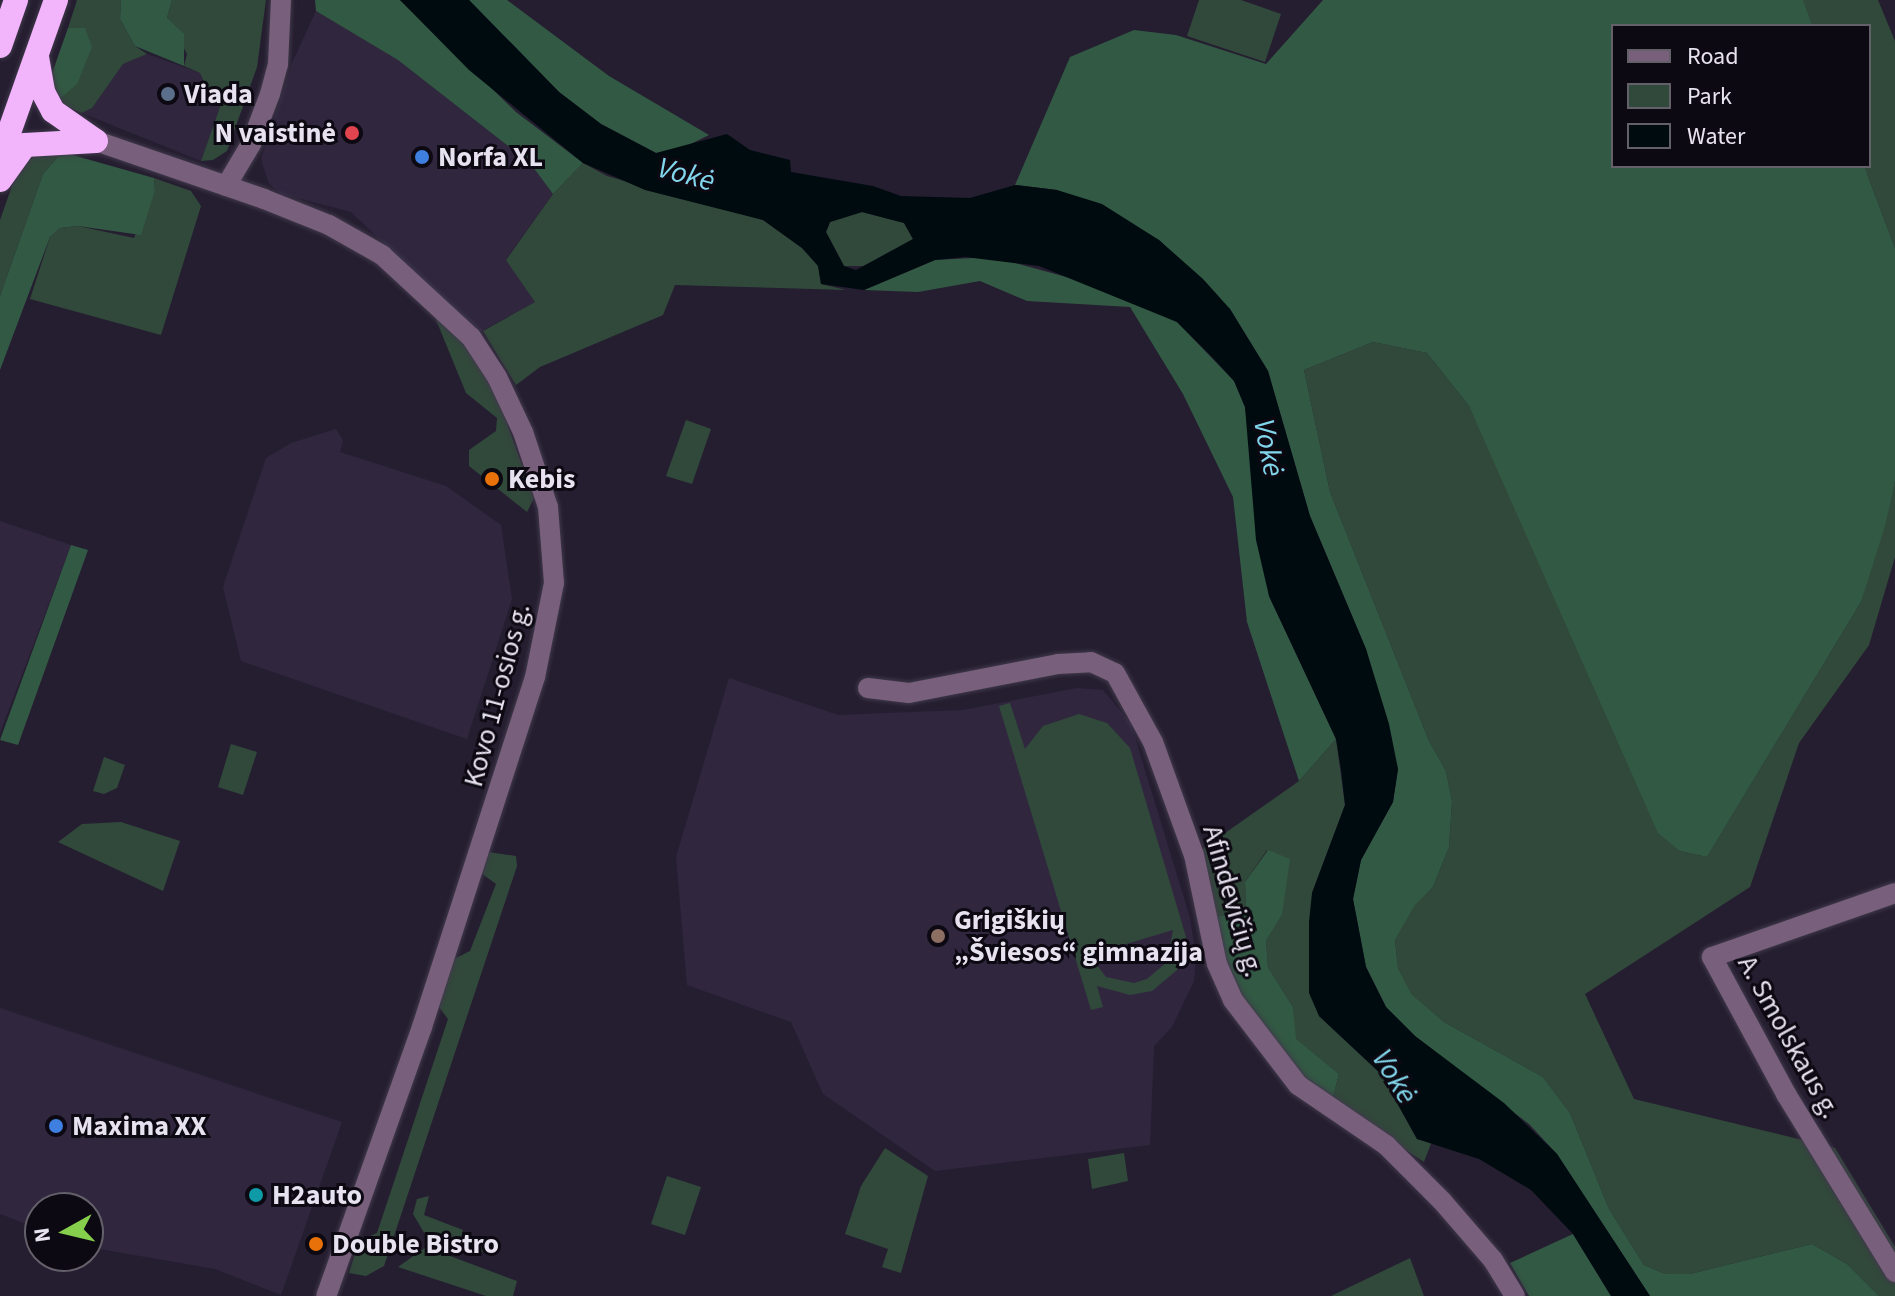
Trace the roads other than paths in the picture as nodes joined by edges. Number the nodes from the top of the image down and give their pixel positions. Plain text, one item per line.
1 (16, 0) edge
2 (56, 0) edge
3 (281, 0) edge
4 (0, 46) edge
5 (37, 54) junction
6 (96, 141) junction
7 (0, 158) edge
8 (0, 180) edge
9 (226, 186) junction
10 (868, 688) dead end
11 (1895, 893) edge
12 (1895, 1272) edge
13 (326, 1296) edge
14 (1515, 1296) edge

1 - 4 highway
2 - 5 highway
3 - 9 street
5 - 6 highway
5 - 7 highway
6 - 8 highway
6 - 9 street, Kovo 11-osios g.
9 - 13 street, Kovo 11-osios g.
10 - 14 street, Afindevičių g.
11 - 12 street, A. Smolskaus g.

